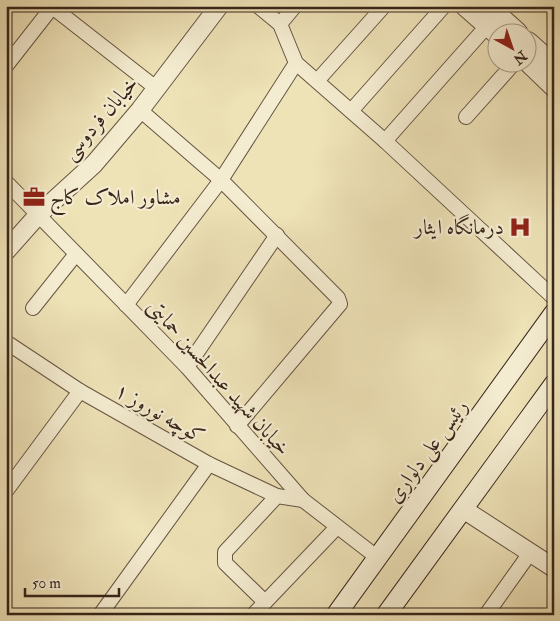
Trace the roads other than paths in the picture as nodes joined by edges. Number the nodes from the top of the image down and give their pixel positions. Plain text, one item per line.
1 (219, 6) edge
2 (258, 6) edge
3 (295, 6) edge
4 (384, 6) edge
5 (444, 6) edge
6 (464, 6) edge
7 (489, 6) edge
8 (52, 7) edge
9 (507, 22) edge
10 (280, 24) junction
11 (488, 27) edge
12 (488, 35) edge
13 (538, 50) edge
14 (296, 63) junction
15 (554, 64) edge
16 (6, 66) edge
17 (506, 72) edge
18 (537, 72) edge
19 (316, 81) junction
20 (156, 88) junction
21 (554, 88) edge
22 (140, 110) junction
23 (351, 111) junction
24 (466, 118) dead end
25 (385, 141) junction
26 (221, 180) junction
27 (6, 182) edge
28 (38, 216) junction
29 (277, 236) junction
30 (6, 251) edge
31 (76, 254) junction
32 (554, 298) edge
33 (126, 306) junction
34 (33, 308) dead end
35 (554, 313) edge
36 (6, 342) edge
37 (187, 367) junction
38 (554, 384) edge
39 (80, 391) junction
40 (238, 426) junction
41 (209, 464) junction
42 (6, 491) edge
43 (277, 496) junction
44 (303, 500) junction
45 (463, 509) junction
46 (337, 527) junction
47 (530, 553) junction
48 (378, 558) junction
49 (554, 568) edge
50 (265, 602) junction
51 (100, 615) edge
52 (253, 615) edge
53 (336, 615) edge
54 (386, 615) edge
55 (486, 615) edge

1 - 20 street, خیابان فردوسی
2 - 10 street
3 - 10 street
4 - 19 street
5 - 23 street
6 - 11 street
7 - 9 street
8 - 16 street
8 - 20 street
10 - 14 street
12 - 25 street
13 - 15 street
14 - 19 street
14 - 26 street
17 - 24 street
18 - 21 street
19 - 23 street
20 - 22 street, خیابان فردوسی
22 - 26 street
22 - 28 street, خیابان فردوسی
23 - 25 street
25 - 32 street
26 - 29 street
26 - 33 street
27 - 28 street, خیابان شهید عبدالحسین حمایتی
28 - 30 street, خیابان فردوسی
28 - 31 street, خیابان شهید عبدالحسین حمایتی
29 - 37 street
29 - 40 street
31 - 33 street, خیابان شهید عبدالحسین حمایتی
31 - 34 street
33 - 37 street, خیابان شهید عبدالحسین حمایتی
35 - 48 main road, رئیس علی دلواری
36 - 39 street, کوچه نوروز ۱
37 - 40 street, خیابان شهید عبدالحسین حمایتی
38 - 45 main road
39 - 41 street, کوچه نوروز ۱
39 - 42 street
40 - 44 street, خیابان شهید عبدالحسین حمایتی
41 - 43 street, کوچه نوروز ۱
41 - 51 street
43 - 44 street, کوچه نوروز ۱
43 - 50 street
44 - 46 street, خیابان شهید عبدالحسین حمایتی
45 - 47 street
45 - 54 main road
46 - 48 street, خیابان شهید عبدالحسین حمایتی
46 - 50 street
47 - 49 street
47 - 55 street
48 - 53 main road, رئیس علی دلواری
50 - 52 street

